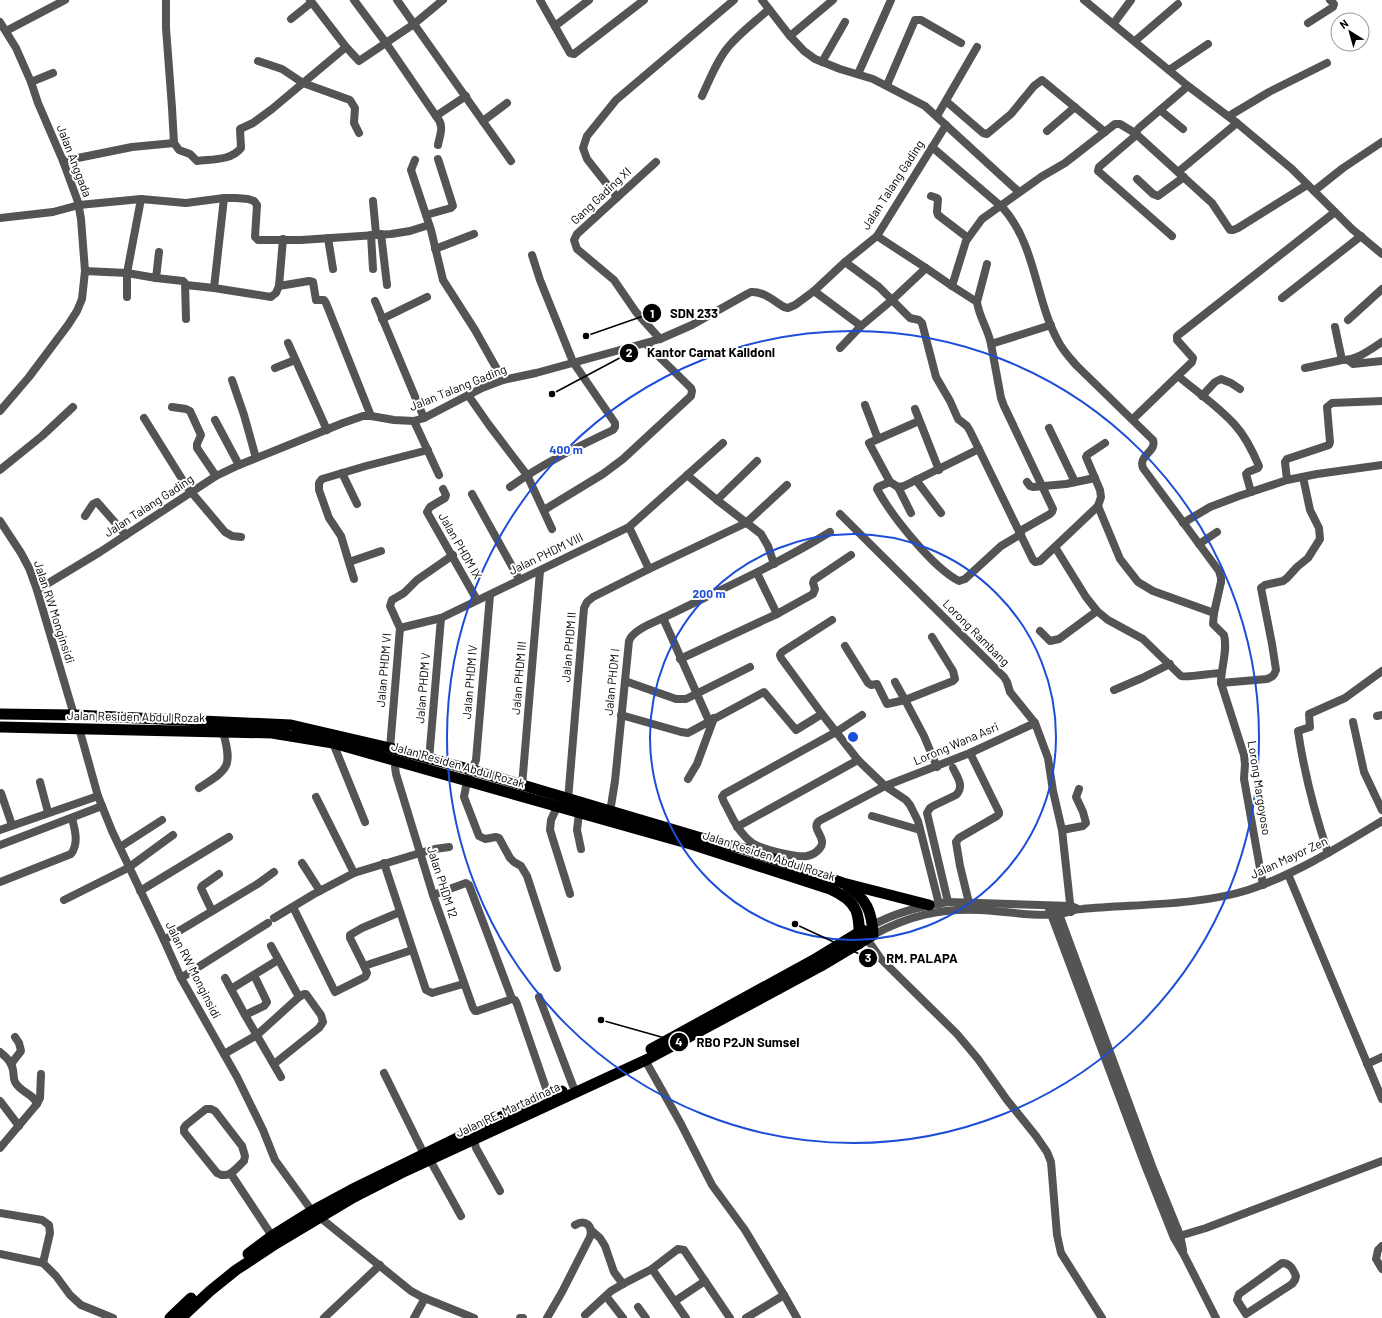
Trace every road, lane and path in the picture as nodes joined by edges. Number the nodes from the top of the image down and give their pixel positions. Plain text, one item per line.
1 (66, 0) edge
2 (166, 0) edge
3 (354, 0) edge
4 (397, 0) edge
5 (442, 0) edge
6 (540, 0) edge
7 (589, 0) edge
8 (644, 0) edge
9 (734, 0) edge
10 (762, 0) edge
11 (833, 0) edge
12 (891, 0) edge
13 (1084, 0) edge
14 (1131, 0) edge
15 (1330, 0) edge
16 (311, 2) edge
17 (1178, 4) dead end
18 (769, 9) junction
19 (291, 19) dead end
20 (0, 22) edge
21 (845, 22) dead end
22 (1114, 23) junction
23 (1308, 23) dead end
24 (414, 24) junction
25 (554, 26) junction
26 (6, 31) junction
27 (790, 36) junction
28 (1135, 41) junction
29 (386, 43) junction
30 (961, 43) dead end
31 (1208, 44) dead end
32 (346, 47) junction
33 (977, 47) dead end
34 (258, 61) dead end
35 (822, 62) junction
36 (1327, 63) dead end
37 (1169, 70) junction
38 (53, 73) dead end
39 (858, 74) junction
40 (31, 82) junction
41 (304, 83) junction
42 (887, 85) junction
43 (1188, 86) junction
44 (466, 96) junction
45 (702, 96) dead end
46 (946, 101) junction
47 (507, 103) dead end
48 (1075, 107) junction
49 (1160, 110) junction
50 (436, 116) junction
51 (936, 116) junction
52 (1229, 116) junction
53 (483, 121) junction
54 (1237, 122) junction
55 (946, 125) junction
56 (1183, 129) dead end
57 (1047, 131) dead end
58 (1105, 132) junction
59 (359, 133) dead end
60 (1135, 133) junction
61 (1382, 142) edge
62 (174, 143) junction
63 (438, 145) dead end
64 (932, 147) junction
65 (438, 159) dead end
66 (415, 160) dead end
67 (511, 160) dead end
68 (63, 161) junction
69 (656, 162) dead end
70 (1181, 175) junction
71 (1137, 180) dead end
72 (1307, 185) junction
73 (1314, 191) junction
74 (1019, 192) junction
75 (931, 196) dead end
76 (618, 197) junction
77 (224, 198) junction
78 (141, 199) junction
79 (373, 201) dead end
80 (79, 205) junction
81 (1000, 206) junction
82 (1335, 212) junction
83 (426, 215) junction
84 (0, 218) edge
85 (429, 225) junction
86 (376, 234) junction
87 (474, 234) dead end
88 (877, 236) junction
89 (1172, 236) dead end
90 (1361, 236) junction
91 (328, 238) junction
92 (968, 238) junction
93 (282, 239) junction
94 (435, 248) junction
95 (160, 252) dead end
96 (1382, 254) edge
97 (532, 256) dead end
98 (845, 262) junction
99 (987, 264) dead end
100 (926, 268) junction
101 (333, 269) dead end
102 (373, 269) dead end
103 (85, 271) junction
104 (127, 273) junction
105 (156, 278) junction
106 (952, 284) junction
107 (186, 285) junction
108 (387, 285) dead end
109 (279, 286) junction
110 (214, 288) junction
111 (1382, 289) edge
112 (814, 290) junction
113 (127, 297) dead end
114 (426, 297) dead end
115 (1282, 298) dead end
116 (892, 300) junction
117 (375, 301) dead end
118 (977, 302) junction
119 (186, 319) dead end
120 (382, 319) junction
121 (1348, 320) dead end
122 (1051, 325) junction
123 (861, 326) junction
124 (1335, 327) dead end
125 (660, 339) junction
126 (1382, 342) edge
127 (288, 343) dead end
128 (646, 344) junction
129 (991, 344) junction
130 (840, 348) dead end
131 (296, 360) junction
132 (1345, 360) junction
133 (1382, 361) edge
134 (573, 362) junction
135 (275, 368) dead end
136 (1305, 368) dead end
137 (1178, 376) junction
138 (232, 380) dead end
139 (503, 380) junction
140 (1240, 389) dead end
141 (468, 395) junction
142 (1202, 396) junction
143 (1382, 401) edge
144 (865, 405) dead end
145 (73, 407) dead end
146 (172, 407) dead end
147 (915, 409) dead end
148 (0, 411) edge
149 (371, 416) junction
150 (144, 418) dead end
151 (424, 418) junction
152 (1133, 419) junction
153 (215, 420) dead end
154 (414, 421) junction
155 (920, 421) junction
156 (1049, 428) dead end
157 (327, 430) junction
158 (878, 439) junction
159 (723, 443) dead end
160 (1105, 443) dead end
161 (979, 449) junction
162 (428, 450) junction
163 (256, 458) junction
164 (757, 461) dead end
165 (239, 465) junction
166 (1382, 465) edge
167 (0, 470) edge
168 (938, 470) junction
169 (342, 473) junction
170 (439, 475) dead end
171 (527, 475) junction
172 (687, 475) junction
173 (216, 476) junction
174 (1303, 477) junction
175 (1094, 478) junction
176 (916, 480) junction
177 (1287, 480) junction
178 (890, 482) junction
179 (1027, 482) dead end
180 (1075, 482) junction
181 (787, 485) dead end
182 (1042, 486) junction
183 (510, 487) dead end
184 (898, 487) junction
185 (443, 489) dead end
186 (191, 491) junction
187 (1251, 492) junction
188 (472, 494) dead end
189 (717, 500) junction
190 (357, 504) dead end
191 (1098, 506) junction
192 (544, 510) junction
193 (911, 512) dead end
194 (941, 513) dead end
195 (840, 514) dead end
196 (85, 516) dead end
197 (0, 521) edge
198 (746, 523) junction
199 (1183, 523) junction
200 (629, 527) junction
201 (552, 529) dead end
202 (830, 532) dead end
203 (1020, 532) junction
204 (1217, 532) dead end
205 (126, 535) junction
206 (241, 537) dead end
207 (1199, 544) junction
208 (1055, 547) junction
209 (380, 551) dead end
210 (851, 554) dead end
211 (453, 556) junction
212 (349, 562) junction
213 (774, 564) junction
214 (649, 568) junction
215 (540, 571) junction
216 (757, 573) junction
217 (354, 579) dead end
218 (519, 579) junction
219 (37, 590) junction
220 (490, 594) junction
221 (477, 600) junction
222 (1097, 611) junction
223 (1214, 612) junction
224 (777, 614) junction
225 (441, 618) junction
226 (663, 618) junction
227 (832, 620) dead end
228 (400, 628) junction
229 (1040, 631) dead end
230 (932, 637) dead end
231 (845, 646) dead end
232 (680, 659) junction
233 (1170, 664) junction
234 (750, 667) dead end
235 (1382, 671) edge
236 (1221, 672) junction
237 (625, 681) junction
238 (895, 682) dead end
239 (1222, 683) junction
240 (1114, 690) dead end
241 (696, 694) junction
242 (905, 700) junction
243 (0, 714) edge
244 (621, 714) junction
245 (822, 714) junction
246 (74, 715) junction
247 (862, 715) dead end
248 (711, 720) junction
249 (1353, 722) dead end
250 (1035, 723) junction
251 (0, 727) edge
252 (79, 728) junction
253 (223, 732) junction
254 (836, 732) junction
255 (333, 743) junction
256 (390, 748) junction
257 (970, 753) junction
258 (429, 760) junction
259 (858, 760) junction
260 (397, 761) junction
261 (937, 766) junction
262 (953, 768) dead end
263 (470, 775) junction
264 (688, 779) dead end
265 (40, 782) dead end
266 (522, 786) junction
267 (885, 786) junction
268 (199, 788) dead end
269 (1079, 789) dead end
270 (1, 793) edge
271 (98, 796) junction
272 (316, 797) dead end
273 (568, 800) junction
274 (102, 806) junction
275 (557, 806) junction
276 (1382, 810) edge
277 (48, 812) junction
278 (579, 812) junction
279 (610, 812) junction
280 (872, 816) dead end
281 (72, 818) junction
282 (162, 820) dead end
283 (1382, 821) edge
284 (365, 822) dead end
285 (12, 825) junction
286 (737, 827) junction
287 (0, 830) edge
288 (920, 830) junction
289 (1062, 830) junction
290 (173, 835) dead end
291 (229, 837) dead end
292 (0, 845) edge
293 (449, 847) dead end
294 (120, 848) junction
295 (754, 848) junction
296 (581, 849) dead end
297 (420, 853) junction
298 (1328, 853) junction
299 (302, 863) dead end
300 (384, 863) junction
301 (126, 868) junction
302 (274, 872) dead end
303 (354, 873) junction
304 (219, 874) dead end
305 (1288, 874) junction
306 (0, 882) edge
307 (843, 884) junction
308 (1263, 885) junction
309 (140, 891) junction
310 (320, 891) junction
311 (570, 894) dead end
312 (433, 895) junction
313 (64, 900) dead end
314 (948, 902) junction
315 (969, 903) junction
316 (934, 904) junction
317 (292, 907) junction
318 (1054, 909) junction
319 (1071, 909) junction
320 (212, 911) junction
321 (400, 912) junction
322 (1050, 914) junction
323 (866, 935) junction
324 (164, 940) junction
325 (271, 946) dead end
326 (412, 950) junction
327 (278, 960) junction
328 (364, 966) junction
329 (557, 968) dead end
330 (254, 975) junction
331 (181, 978) junction
332 (225, 978) dead end
333 (463, 984) junction
334 (231, 989) junction
335 (298, 997) junction
336 (539, 997) dead end
337 (512, 999) junction
338 (724, 1013) junction
339 (244, 1015) junction
340 (256, 1035) junction
341 (15, 1037) dead end
342 (0, 1052) edge
343 (224, 1054) junction
344 (1382, 1057) edge
345 (645, 1060) junction
346 (11, 1064) junction
347 (274, 1064) junction
348 (1367, 1064) junction
349 (384, 1073) dead end
350 (41, 1074) dead end
351 (281, 1076) dead end
352 (600, 1077) junction
353 (573, 1086) junction
354 (548, 1097) junction
355 (1382, 1099) edge
356 (0, 1101) edge
357 (37, 1104) junction
358 (19, 1126) junction
359 (474, 1140) junction
360 (0, 1148) edge
361 (427, 1157) junction
362 (1382, 1161) edge
363 (231, 1174) junction
364 (500, 1191) dead end
365 (0, 1213) edge
366 (316, 1214) junction
367 (461, 1216) dead end
368 (575, 1225) dead end
369 (592, 1231) junction
370 (272, 1236) junction
371 (1177, 1236) junction
372 (1382, 1246) edge
373 (255, 1253) junction
374 (0, 1254) edge
375 (43, 1263) junction
376 (380, 1265) junction
377 (652, 1269) junction
378 (1382, 1269) edge
379 (705, 1280) junction
380 (623, 1284) junction
381 (784, 1295) junction
382 (606, 1296) junction
383 (425, 1298) junction
384 (675, 1301) junction
385 (638, 1307) dead end
386 (585, 1316) dead end
387 (1245, 1317) edge
388 (113, 1318) edge
389 (170, 1318) edge
390 (181, 1318) edge
391 (324, 1318) edge
392 (414, 1318) edge
393 (474, 1318) edge
394 (547, 1318) edge
395 (623, 1318) edge
396 (646, 1318) edge
397 (686, 1318) edge
398 (730, 1318) edge
399 (746, 1318) edge
400 (797, 1318) edge
401 (1102, 1318) edge
402 (1216, 1318) edge

1 - 26 street
2 - 62 street
3 - 29 street
4 - 24 street
5 - 24 street
6 - 25 street
7 - 25 street
8 - 25 street
9 - 76 street
10 - 18 street
11 - 27 street
12 - 39 street
13 - 22 street
14 - 22 street
15 - 23 street
16 - 19 street
16 - 32 street
17 - 28 street
18 - 27 street
18 - 45 street
20 - 26 street, Jalan Anggada
21 - 35 street
22 - 28 street
24 - 29 street
24 - 44 street
26 - 40 street, Jalan Anggada
27 - 35 street
28 - 37 street
29 - 32 street
29 - 50 street
30 - 42 street
31 - 37 street
32 - 41 street
33 - 46 street
34 - 41 street
35 - 39 street
36 - 52 street
37 - 43 street
38 - 40 street
39 - 42 street
40 - 68 street, Jalan Anggada
41 - 59 street
41 - 62 street
42 - 51 street
43 - 49 street
43 - 52 street
44 - 50 street
44 - 53 street
46 - 48 street
46 - 51 street
47 - 53 street
48 - 57 street
48 - 58 street
49 - 56 street
49 - 60 street
50 - 63 street
51 - 55 street
52 - 54 street
53 - 67 street
54 - 70 street
54 - 72 street
55 - 64 street, Jalan Talang Gading
55 - 74 street
58 - 60 street
58 - 74 street
60 - 70 street
60 - 89 street
61 - 73 street
62 - 68 street
64 - 81 street
64 - 88 street, Jalan Talang Gading
65 - 83 street
66 - 83 street
68 - 80 street, Jalan Anggada
69 - 76 street, Gang Gading XI
70 - 71 street
70 - 72 street
72 - 73 street
73 - 82 street
74 - 81 street
75 - 92 street
76 - 125 street, Gang Gading XI
77 - 78 street
77 - 93 street
77 - 110 street
78 - 80 street
78 - 104 street
79 - 86 street
80 - 84 street
80 - 103 street, Jalan Anggada
81 - 92 street
81 - 122 street
82 - 90 street
82 - 137 street
83 - 85 street
85 - 86 street
85 - 94 street
86 - 91 street
86 - 102 street
86 - 108 street
87 - 94 street
88 - 98 street, Jalan Talang Gading
88 - 100 street
90 - 96 street
90 - 115 street
91 - 93 street
91 - 101 street
92 - 106 street
93 - 109 street
94 - 139 street
95 - 105 street
97 - 134 street
98 - 112 street, Jalan Talang Gading
98 - 116 street
99 - 118 street
100 - 106 street
100 - 116 street
103 - 104 street
103 - 148 street, Jalan Anggada
104 - 105 street
104 - 113 street
105 - 107 street
106 - 118 street
107 - 110 street
107 - 119 street
109 - 110 street
109 - 149 street
111 - 121 street
112 - 123 street
112 - 125 street, Jalan Talang Gading
114 - 120 street
116 - 123 street
116 - 161 street
117 - 120 street
118 - 129 street
120 - 151 street
122 - 129 street
122 - 152 street
123 - 130 street
124 - 132 street
125 - 128 street, Jalan Talang Gading
126 - 132 street
127 - 131 street
128 - 134 street, Jalan Talang Gading
128 - 192 street
129 - 182 street
131 - 135 street
131 - 157 street
132 - 133 street
132 - 136 street
134 - 139 street, Jalan Talang Gading
134 - 171 street
137 - 142 street
137 - 152 street
138 - 163 street
139 - 141 street, Jalan Talang Gading
140 - 142 street
141 - 151 street, Jalan Talang Gading
141 - 171 street
142 - 187 street
143 - 177 street
144 - 158 street
145 - 167 street
146 - 173 street
147 - 155 street
149 - 154 street, Jalan Talang Gading
149 - 157 street, Jalan Talang Gading
150 - 186 street
151 - 154 street, Jalan Talang Gading
152 - 199 street
153 - 165 street
154 - 162 street
155 - 158 street
155 - 168 street
156 - 180 street
157 - 163 street, Jalan Talang Gading
158 - 178 street
159 - 172 street, Jalan PHDM VIII
160 - 175 street
161 - 168 street
161 - 203 street
162 - 169 street
162 - 170 street
163 - 165 street, Jalan Talang Gading
164 - 189 street
165 - 173 street, Jalan Talang Gading
166 - 174 street
168 - 176 street
169 - 190 street
169 - 212 street
171 - 183 street
171 - 192 street
172 - 189 street
172 - 200 street, Jalan PHDM VIII
173 - 186 street, Jalan Talang Gading
174 - 177 street
174 - 239 street
175 - 180 street
175 - 191 street
176 - 184 street
176 - 194 street
177 - 187 street
178 - 184 street
178 - 203 street
179 - 182 street
180 - 182 street
181 - 198 street, Jalan PHDM II
182 - 203 street
184 - 193 street
185 - 211 street, Jalan PHDM IX
186 - 205 street, Jalan Talang Gading
186 - 206 street
187 - 199 street
188 - 218 street
189 - 198 street
191 - 208 street
191 - 223 street
192 - 201 street
195 - 250 street, Lorong Rambang
196 - 205 street
197 - 219 street, Jalan RW Monginsidi
198 - 213 street
198 - 214 street, Jalan PHDM II
199 - 207 street
200 - 214 street
200 - 215 street, Jalan PHDM VIII
202 - 213 street, Jalan PHDM I
203 - 208 street
204 - 207 street
205 - 219 street, Jalan Talang Gading
207 - 223 street
208 - 222 street
209 - 212 street
210 - 224 street
211 - 221 street, Jalan PHDM IX
211 - 228 street, Jalan PHDM VI
212 - 217 street
213 - 216 street, Jalan PHDM I
214 - 273 street, Jalan PHDM II
215 - 218 street, Jalan PHDM VIII
215 - 266 street, Jalan PHDM III
216 - 224 street
216 - 226 street, Jalan PHDM I
218 - 220 street, Jalan PHDM VIII
219 - 246 street, Jalan RW Monginsidi
220 - 221 street, Jalan PHDM VIII
220 - 263 street, Jalan PHDM IV
221 - 225 street, Jalan PHDM VIII
222 - 229 street
222 - 233 street
223 - 236 street, Lorong Margoyoso
224 - 232 street
225 - 228 street, Jalan PHDM VIII
225 - 258 street, Jalan PHDM V
226 - 232 street
226 - 237 street, Jalan PHDM I
227 - 245 street
228 - 256 street, Jalan PHDM VI
230 - 242 street
231 - 242 street
232 - 241 street
233 - 236 street
233 - 240 street
234 - 241 street
235 - 298 street
236 - 239 street, Lorong Margoyoso
237 - 241 street
237 - 244 street, Jalan PHDM I
238 - 242 street
239 - 308 street, Lorong Margoyoso
241 - 248 street
242 - 261 street
243 - 246 highway, Jalan Residen Abdul Rozak
244 - 248 street
244 - 279 street, Jalan PHDM I
245 - 248 street
245 - 254 street
246 - 256 highway, Jalan Residen Abdul Rozak
247 - 254 street
248 - 264 street
249 - 276 street
250 - 257 street, Lorong Wana Asri
250 - 289 street, Lorong Rambang
251 - 252 highway, Jalan Residen Abdul Rozak
252 - 253 highway, Jalan Residen Abdul Rozak
252 - 271 street, Jalan RW Monginsidi
253 - 255 highway, Jalan Residen Abdul Rozak
253 - 268 street
254 - 259 street
254 - 286 street
255 - 260 highway, Jalan Residen Abdul Rozak
255 - 284 street
256 - 258 highway, Jalan Residen Abdul Rozak
257 - 261 street, Lorong Wana Asri
257 - 315 street
258 - 263 highway, Jalan Residen Abdul Rozak
259 - 267 street
259 - 286 street
260 - 263 highway, Jalan Residen Abdul Rozak
260 - 297 street, Jalan PHDM 12
261 - 267 street, Lorong Wana Asri
262 - 314 street
263 - 266 highway, Jalan Residen Abdul Rozak
263 - 275 highway, Jalan Residen Abdul Rozak
263 - 329 street, Jalan PHDM IV
265 - 277 street
266 - 273 highway, Jalan Residen Abdul Rozak
267 - 288 street
267 - 295 street, Lorong Wana Asri
269 - 289 street
270 - 285 street
271 - 274 street, Jalan RW Monginsidi
271 - 277 street
272 - 303 street
273 - 279 highway, Jalan Residen Abdul Rozak
274 - 281 street
274 - 294 street, Jalan RW Monginsidi
275 - 278 highway, Jalan Residen Abdul Rozak
275 - 311 street
277 - 285 street
278 - 296 street
278 - 323 highway, Jalan Residen Abdul Rozak
279 - 295 highway, Jalan Residen Abdul Rozak
280 - 288 street
281 - 292 street
281 - 306 street
282 - 294 street
283 - 298 street, Jalan Mayor Zen
285 - 287 street
286 - 295 street
288 - 316 street
289 - 319 street, Lorong Rambang
290 - 301 street
291 - 309 street
293 - 297 street
294 - 301 street, Jalan RW Monginsidi
295 - 307 highway, Jalan Residen Abdul Rozak
297 - 300 street
297 - 312 street, Jalan PHDM 12
298 - 305 street, Jalan Mayor Zen
299 - 310 street
300 - 303 street
300 - 321 street
301 - 309 street, Jalan RW Monginsidi
301 - 313 street
302 - 320 street
303 - 310 street
304 - 320 street
305 - 308 street, Jalan Mayor Zen
305 - 348 street
307 - 316 highway
307 - 323 highway
308 - 319 street, Jalan Mayor Zen
309 - 324 street, Jalan RW Monginsidi
310 - 317 street
312 - 333 street, Jalan PHDM 12
312 - 337 street
314 - 315 street
314 - 316 street
315 - 318 street
316 - 323 street
317 - 328 street
317 - 331 street
318 - 319 street, Jalan Mayor Zen
318 - 322 street
318 - 371 street
320 - 324 street
321 - 326 street
321 - 328 street
322 - 323 street
322 - 371 street
323 - 338 highway, Jalan RE. Martadinata
323 - 401 street
324 - 331 street, Jalan RW Monginsidi
325 - 327 street
326 - 328 street
326 - 333 street
327 - 330 street
327 - 335 street
330 - 334 street
330 - 339 street
331 - 343 street, Jalan RW Monginsidi
332 - 334 street
333 - 337 street, Jalan PHDM 12
334 - 339 street
335 - 340 street
335 - 347 street
336 - 353 street
337 - 354 street
338 - 345 highway, Jalan RE. Martadinata
338 - 352 highway
339 - 340 street
340 - 343 street
340 - 347 street
341 - 346 street
342 - 346 street
343 - 366 street, Jalan RW Monginsidi
344 - 348 street
345 - 352 highway, Jalan RE. Martadinata
345 - 381 street
346 - 357 street
347 - 351 street
348 - 355 street
349 - 361 street
350 - 357 street
352 - 353 highway
352 - 359 highway, Jalan RE. Martadinata
353 - 354 highway
354 - 361 highway
356 - 358 street
357 - 358 street
358 - 360 street
359 - 361 highway, Jalan RE. Martadinata
359 - 364 street
361 - 366 highway
361 - 367 street
362 - 371 street
363 - 363 street
363 - 370 street
365 - 375 street
366 - 370 highway
366 - 373 highway
366 - 376 street, Jalan RW Monginsidi
368 - 369 street
369 - 380 street
369 - 394 street
370 - 373 highway
371 - 402 street
372 - 378 street
373 - 389 highway
373 - 390 highway
374 - 375 street
375 - 388 street
376 - 383 street, Jalan RW Monginsidi
376 - 391 street
377 - 379 street
377 - 380 street
377 - 384 street
379 - 384 street
379 - 398 street
380 - 382 street
381 - 399 street
381 - 400 street
382 - 386 street
382 - 395 street
383 - 392 street
383 - 393 street, Jalan RW Monginsidi
384 - 397 street
385 - 396 street
387 - 387 street

